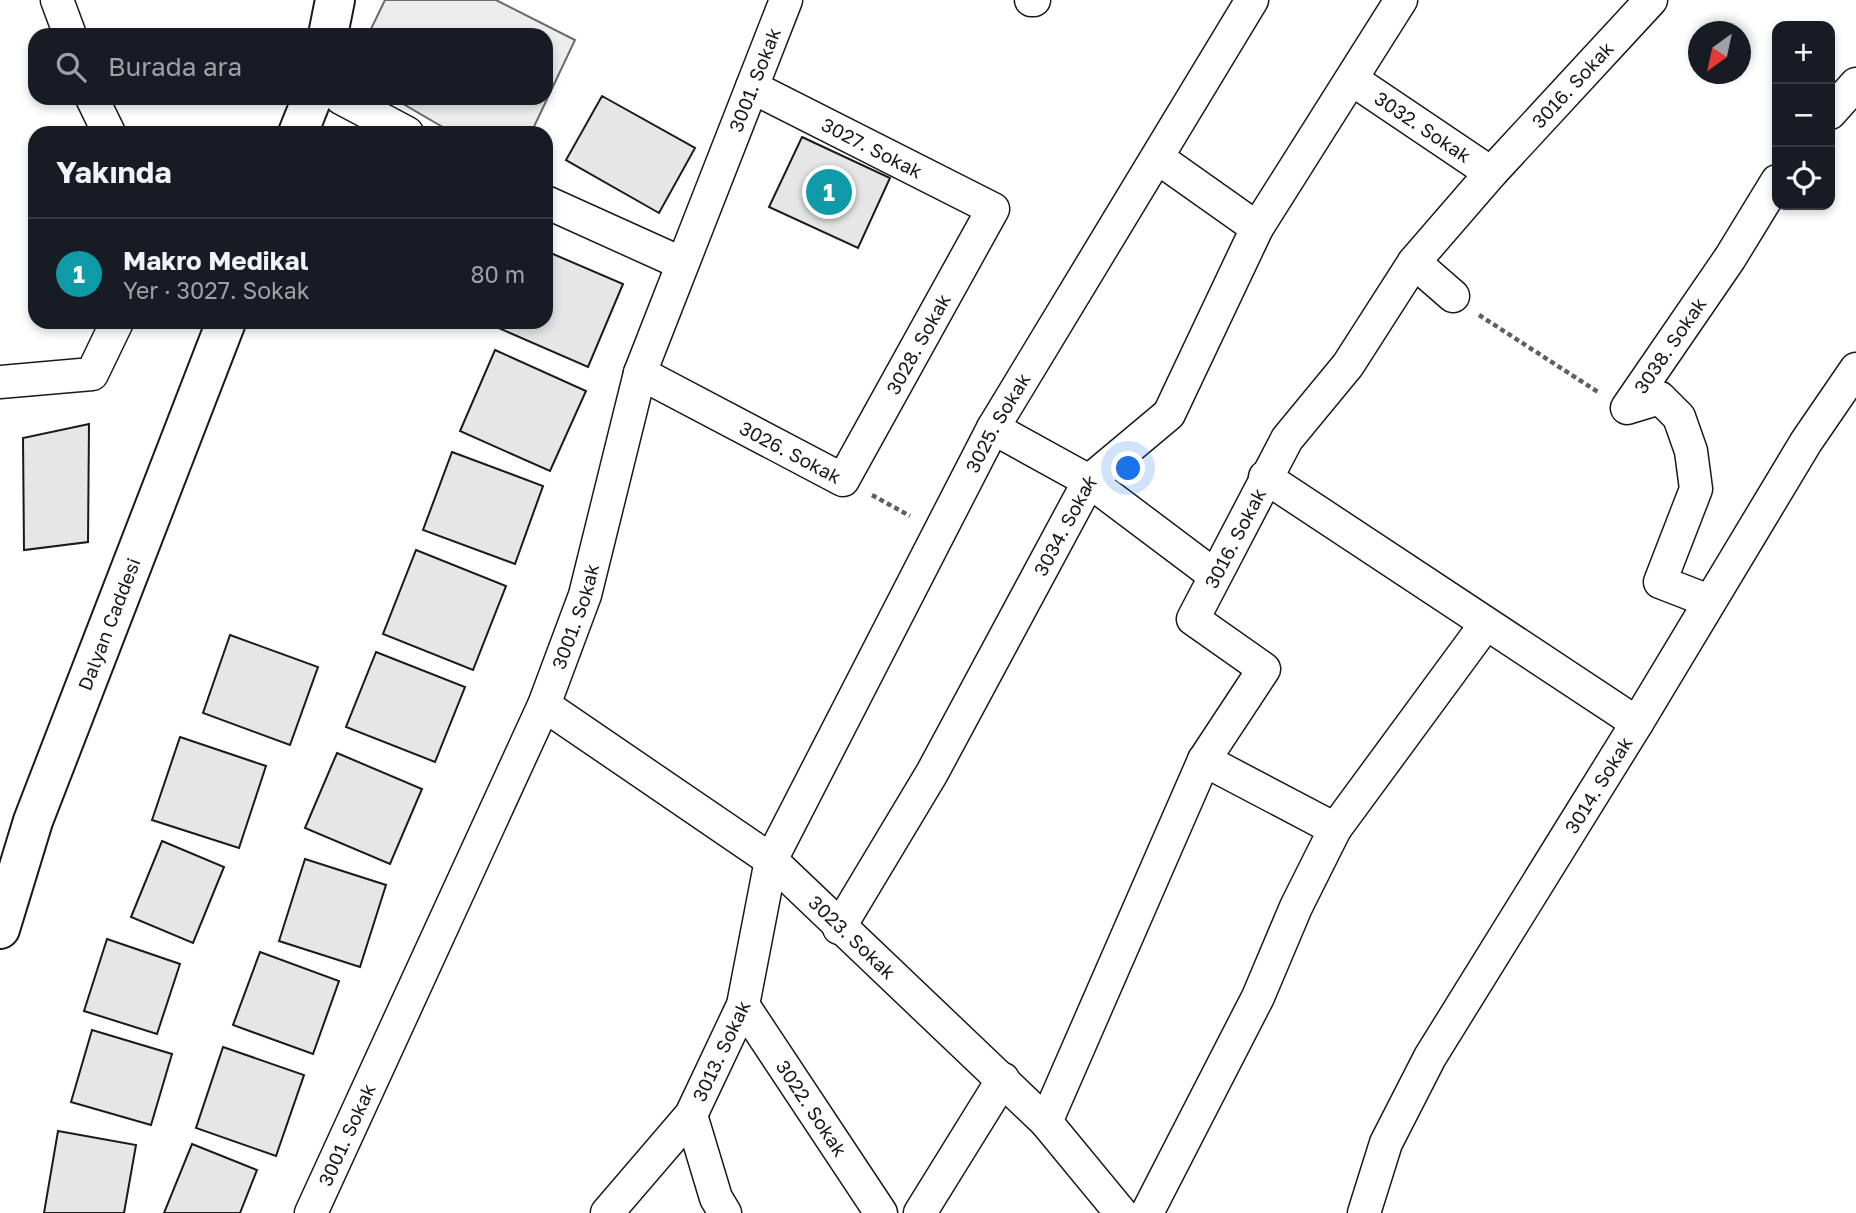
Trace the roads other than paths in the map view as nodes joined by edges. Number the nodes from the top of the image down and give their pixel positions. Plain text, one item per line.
1 (57, 0) edge
2 (335, 0) edge
3 (786, 0) edge
4 (1252, 0) edge
5 (1401, 0) edge
6 (1651, 0) edge
7 (67, 28) edge
8 (329, 28) edge
9 (1353, 80) junction
10 (1856, 84) edge
11 (752, 87) junction
12 (95, 105) edge
13 (309, 105) edge
14 (354, 105) edge
15 (1835, 107) edge
16 (106, 126) edge
17 (301, 126) edge
18 (394, 126) edge
19 (1158, 158) junction
20 (1491, 173) junction
21 (1772, 189) edge
22 (553, 205) edge
23 (993, 209) joint
24 (1257, 228) junction
25 (1414, 261) junction
26 (681, 263) junction
27 (1463, 303) road end
28 (114, 329) edge
29 (223, 329) edge
30 (1856, 369) edge
31 (640, 373) junction
32 (0, 382) edge
33 (993, 428) junction
34 (1265, 477) junction
35 (843, 480) joint
36 (1089, 481) junction
37 (1214, 575) junction
38 (1709, 601) junction
39 (1485, 625) junction
40 (544, 705) junction
41 (1637, 723) junction
42 (1204, 760) junction
43 (1335, 829) junction
44 (771, 860) junction
45 (839, 928) junction
46 (0, 929) edge
47 (743, 1005) junction
48 (1003, 1079) junction
49 (691, 1115) junction
50 (1046, 1122) junction
51 (311, 1213) edge
52 (607, 1213) edge
53 (725, 1213) edge
54 (881, 1213) edge
55 (920, 1213) edge
56 (1122, 1213) edge
57 (1147, 1213) edge
58 (1364, 1213) edge

1 - 7 street
2 - 8 street
3 - 11 street, 3001. Sokak
4 - 19 street, 3025. Sokak
5 - 9 street, 3034. Sokak
6 - 20 street, 3016. Sokak
9 - 20 street, 3032. Sokak
9 - 24 street, 3034. Sokak
10 - 15 street
11 - 23 street, 3027. Sokak
11 - 26 street, 3001. Sokak
12 - 16 street
13 - 17 street
14 - 18 street
19 - 24 street
19 - 33 street, 3025. Sokak
20 - 25 street, 3016. Sokak
21 - 38 street, 3038. Sokak
22 - 26 street
23 - 35 street, 3028. Sokak
24 - 36 street, 3034. Sokak
25 - 27 street
25 - 34 street, 3016. Sokak
26 - 31 street, 3001. Sokak
28 - 32 street
29 - 46 street, Dalyan Caddesi
30 - 38 street, 3014. Sokak
31 - 35 street, 3026. Sokak
31 - 40 street, 3001. Sokak
33 - 36 street
33 - 44 street, 3025. Sokak
34 - 37 street, 3016. Sokak
34 - 39 street
36 - 37 street
36 - 45 street, 3034. Sokak
37 - 42 street, 3016. Sokak
38 - 41 street, 3014. Sokak
39 - 41 street
39 - 43 street
40 - 44 street, 3023. Sokak
40 - 51 street, 3001. Sokak
41 - 58 street, 3014. Sokak
42 - 43 street
42 - 50 street, 3016. Sokak
43 - 57 street
44 - 45 street, 3023. Sokak
44 - 47 street, 3013. Sokak
45 - 48 street, 3023. Sokak
47 - 49 street, 3013. Sokak
47 - 54 street, 3022. Sokak
48 - 50 street, 3023. Sokak
48 - 55 street
49 - 52 street, 3013. Sokak
49 - 53 street
50 - 56 street, 3023. Sokak

